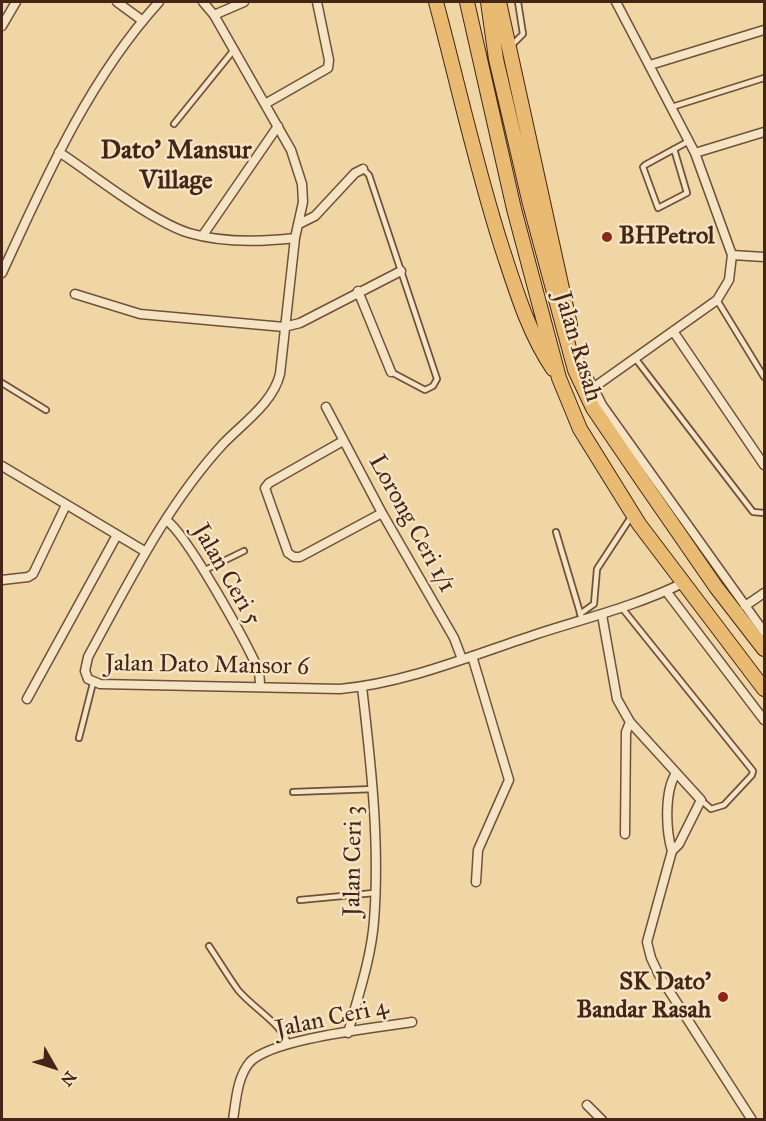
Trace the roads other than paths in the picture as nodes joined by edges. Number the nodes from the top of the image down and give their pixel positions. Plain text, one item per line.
1 (16, 2) edge
2 (117, 2) edge
3 (159, 2) edge
4 (203, 2) edge
5 (244, 2) edge
6 (317, 2) edge
7 (436, 2) edge
8 (488, 2) edge
9 (499, 2) edge
10 (518, 2) edge
11 (616, 2) edge
12 (467, 4) edge
13 (214, 15) junction
14 (143, 21) junction
15 (2, 26) edge
16 (765, 30) edge
17 (509, 47) junction
18 (233, 51) junction
19 (650, 65) junction
20 (765, 78) edge
21 (265, 104) junction
22 (672, 107) junction
23 (174, 124) dead end
24 (278, 126) junction
25 (765, 132) edge
26 (689, 141) junction
27 (674, 148) junction
28 (59, 152) junction
29 (695, 153) junction
30 (363, 169) joint
31 (298, 224) junction
32 (203, 235) junction
33 (296, 238) junction
34 (732, 255) junction
35 (765, 257) edge
36 (401, 271) junction
37 (2, 273) edge
38 (358, 291) junction
39 (75, 294) dead end
40 (717, 300) junction
41 (284, 327) junction
42 (673, 331) junction
43 (577, 355) junction
44 (635, 358) junction
45 (391, 372) joint
46 (765, 376) edge
47 (559, 378) junction
48 (2, 382) edge
49 (593, 388) junction
50 (326, 407) dead end
51 (593, 408) junction
52 (46, 410) dead end
53 (343, 441) junction
54 (2, 465) edge
55 (765, 465) edge
56 (66, 505) junction
57 (382, 513) junction
58 (765, 513) edge
59 (632, 514) junction
60 (166, 520) junction
61 (556, 532) dead end
62 (117, 535) junction
63 (244, 551) dead end
64 (146, 552) junction
65 (203, 571) junction
66 (2, 580) edge
67 (683, 583) junction
68 (666, 591) junction
69 (765, 593) edge
70 (745, 606) junction
71 (622, 608) junction
72 (602, 615) junction
73 (581, 617) junction
74 (765, 632) edge
75 (765, 649) edge
76 (472, 656) junction
77 (462, 659) junction
78 (93, 683) junction
79 (260, 687) junction
80 (362, 687) junction
81 (765, 689) edge
82 (27, 699) dead end
83 (765, 720) edge
84 (630, 722) junction
85 (79, 738) dead end
86 (676, 773) junction
87 (374, 789) junction
88 (292, 792) dead end
89 (701, 800) junction
90 (625, 834) dead end
91 (672, 851) junction
92 (476, 882) dead end
93 (374, 893) junction
94 (300, 900) dead end
95 (209, 946) dead end
96 (412, 1022) dead end
97 (348, 1033) junction
98 (289, 1045) junction
99 (587, 1105) dead end
100 (233, 1119) edge
101 (602, 1119) edge
102 (752, 1119) edge

1 - 15 street
2 - 14 street
3 - 14 street
4 - 13 street, Jalan Dato Mansor 6
5 - 13 street
6 - 21 street
7 - 47 highway
8 - 51 highway, Jalan Rasah
9 - 17 highway
10 - 17 lane
11 - 19 street
12 - 47 highway, Jalan Rasah
13 - 18 street, Jalan Dato Mansor 6
14 - 28 street
16 - 19 street
17 - 43 highway
18 - 21 street, Jalan Dato Mansor 6
18 - 23 lane
19 - 22 street
20 - 22 lane
21 - 24 street, Jalan Dato Mansor 6
22 - 26 street
24 - 31 street, Jalan Dato Mansor 6
24 - 32 street
25 - 29 street
26 - 27 lane
26 - 29 street
27 - 27 lane
28 - 32 street
28 - 37 street
29 - 34 street
30 - 31 street
30 - 36 lane
31 - 33 street, Jalan Dato Mansor 6
32 - 33 street
33 - 41 street, Jalan Dato Mansor 6
34 - 35 street
34 - 40 street
36 - 38 street
36 - 45 lane
38 - 41 street
38 - 45 street
39 - 41 street
40 - 42 street
40 - 46 lane
41 - 60 street, Jalan Dato Mansor 6
42 - 44 street
42 - 55 street
43 - 49 street
43 - 51 highway
44 - 49 street
44 - 58 lane
47 - 59 highway, Jalan Rasah
48 - 52 lane
49 - 70 street
50 - 53 street, Lorong Ceri 1/1
51 - 75 highway, Jalan Rasah
53 - 57 street, Lorong Ceri 1/1
53 - 57 street
54 - 56 street
56 - 62 street
56 - 66 street
57 - 77 street, Lorong Ceri 1/1
59 - 67 highway, Jalan Rasah
59 - 73 lane
60 - 64 street, Jalan Dato Mansor 6
60 - 65 street, Jalan Ceri 5
61 - 73 lane
62 - 64 street
62 - 82 street
63 - 65 lane
64 - 78 street, Jalan Dato Mansor 6
65 - 79 street, Jalan Ceri 5
67 - 68 street, Jalan Dato Mansor 6
67 - 81 highway, Jalan Rasah
68 - 71 street, Jalan Dato Mansor 6
68 - 83 street
69 - 70 street
70 - 74 street
71 - 72 street, Jalan Dato Mansor 6
71 - 89 lane
72 - 73 street, Jalan Dato Mansor 6
72 - 84 street
73 - 76 street, Jalan Dato Mansor 6
76 - 77 street, Jalan Dato Mansor 6
76 - 92 street
77 - 80 street, Jalan Dato Mansor 6
78 - 79 street, Jalan Dato Mansor 6
78 - 85 lane
79 - 80 street, Jalan Dato Mansor 6
80 - 87 street, Jalan Ceri 3
84 - 86 street
84 - 90 street
86 - 89 street
86 - 91 street
87 - 88 lane
87 - 93 street, Jalan Ceri 3
89 - 91 street
91 - 102 street
93 - 94 lane
93 - 97 street, Jalan Ceri 3
95 - 98 lane
96 - 97 street, Jalan Ceri 4
97 - 98 street, Jalan Ceri 4
98 - 100 street, Jalan Ceri 4
99 - 101 street

